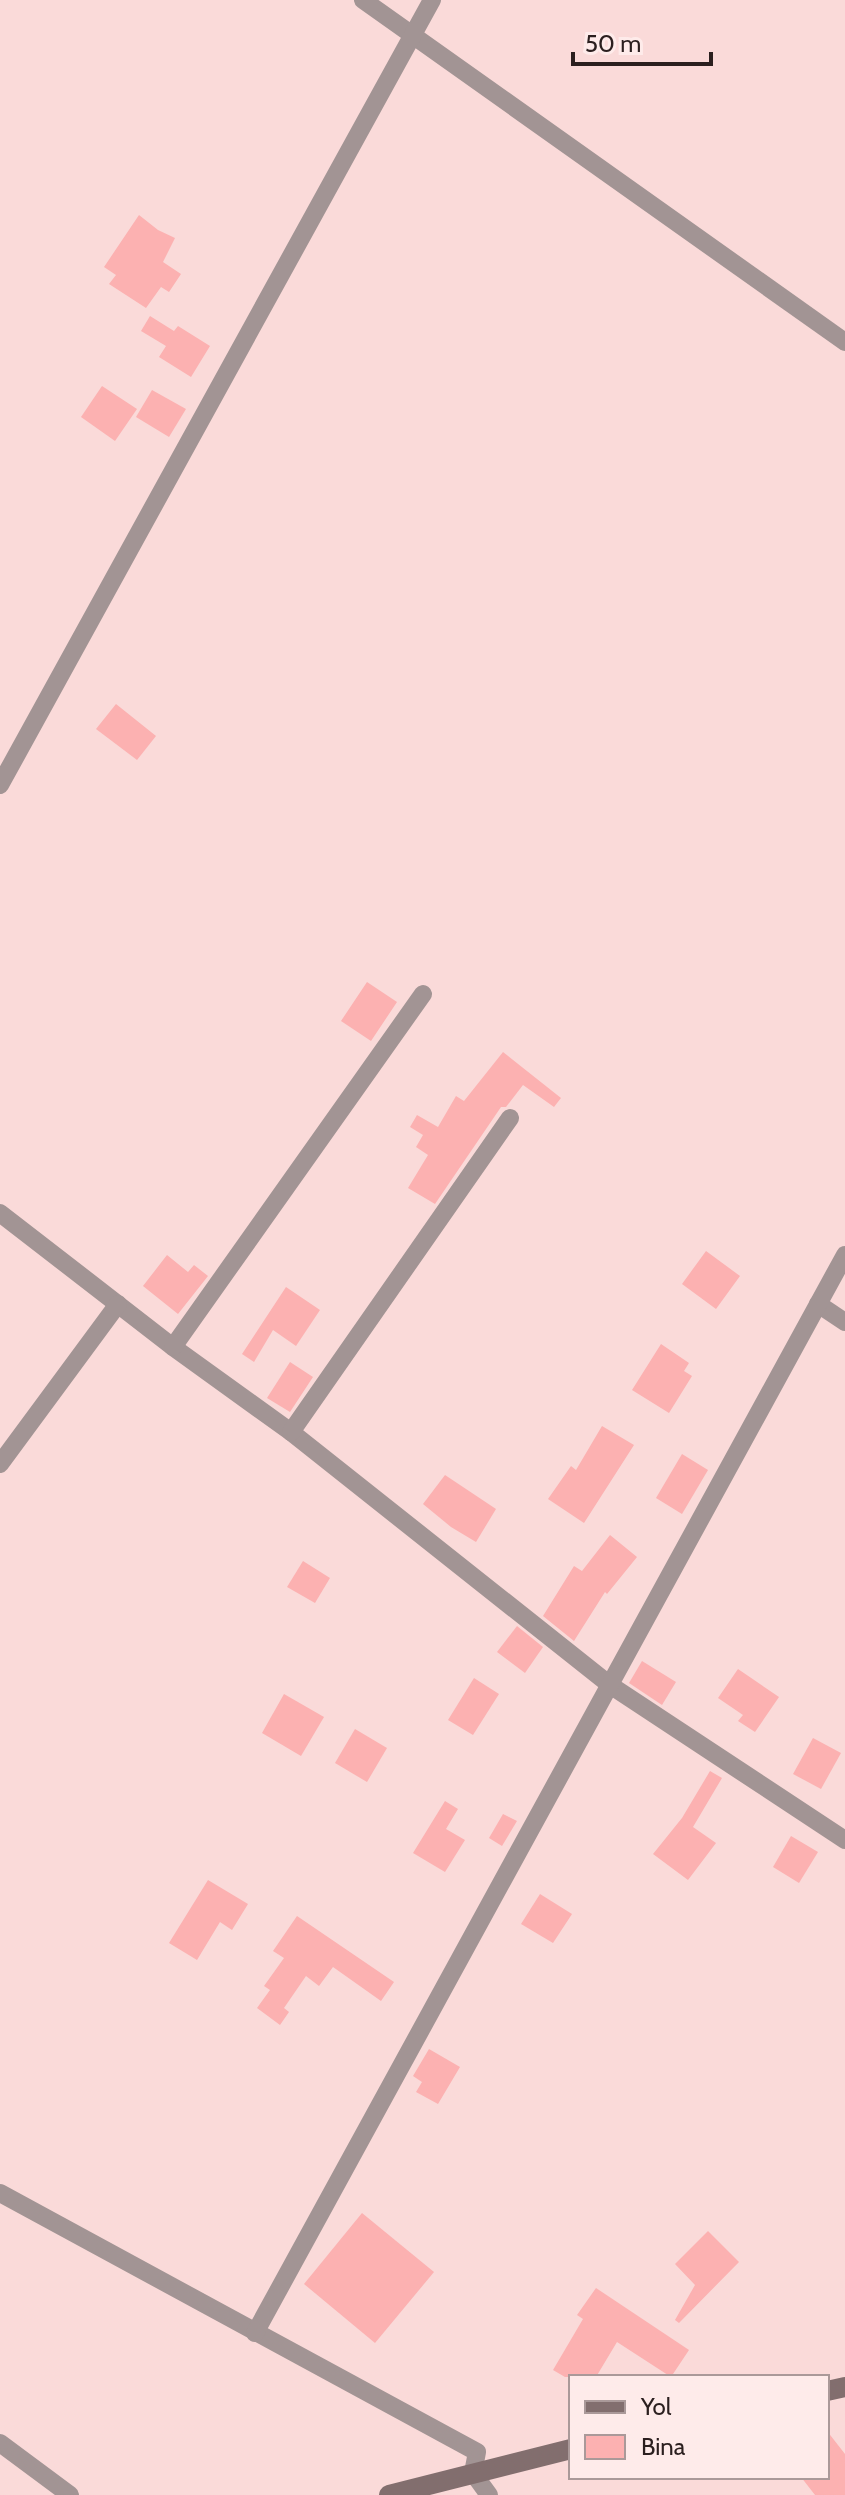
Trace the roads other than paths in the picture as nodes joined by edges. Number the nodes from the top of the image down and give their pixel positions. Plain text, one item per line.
1 (363, 0) edge
2 (432, 0) edge
3 (413, 35) junction
4 (845, 342) edge
5 (0, 785) edge
6 (423, 994) dead end
7 (510, 1118) dead end
8 (0, 1213) edge
9 (845, 1255) edge
10 (118, 1304) junction
11 (818, 1304) junction
12 (845, 1322) edge
13 (173, 1347) junction
14 (291, 1432) junction
15 (0, 1464) edge
16 (610, 1685) junction
17 (845, 1840) edge
18 (0, 2193) edge
19 (255, 2333) junction
20 (0, 2443) edge
21 (569, 2449) edge
22 (473, 2473) junction
23 (70, 2495) edge
24 (389, 2495) edge
25 (489, 2495) edge

1 - 3 street
2 - 3 street
3 - 4 street
3 - 5 street
6 - 13 street
7 - 14 street
8 - 10 street
9 - 11 street
10 - 13 street
10 - 15 street
11 - 12 street
11 - 16 street
13 - 14 street
14 - 16 street
16 - 17 street
16 - 19 street
18 - 19 street
19 - 22 street
20 - 23 street
21 - 22 street
22 - 24 street
22 - 25 street

